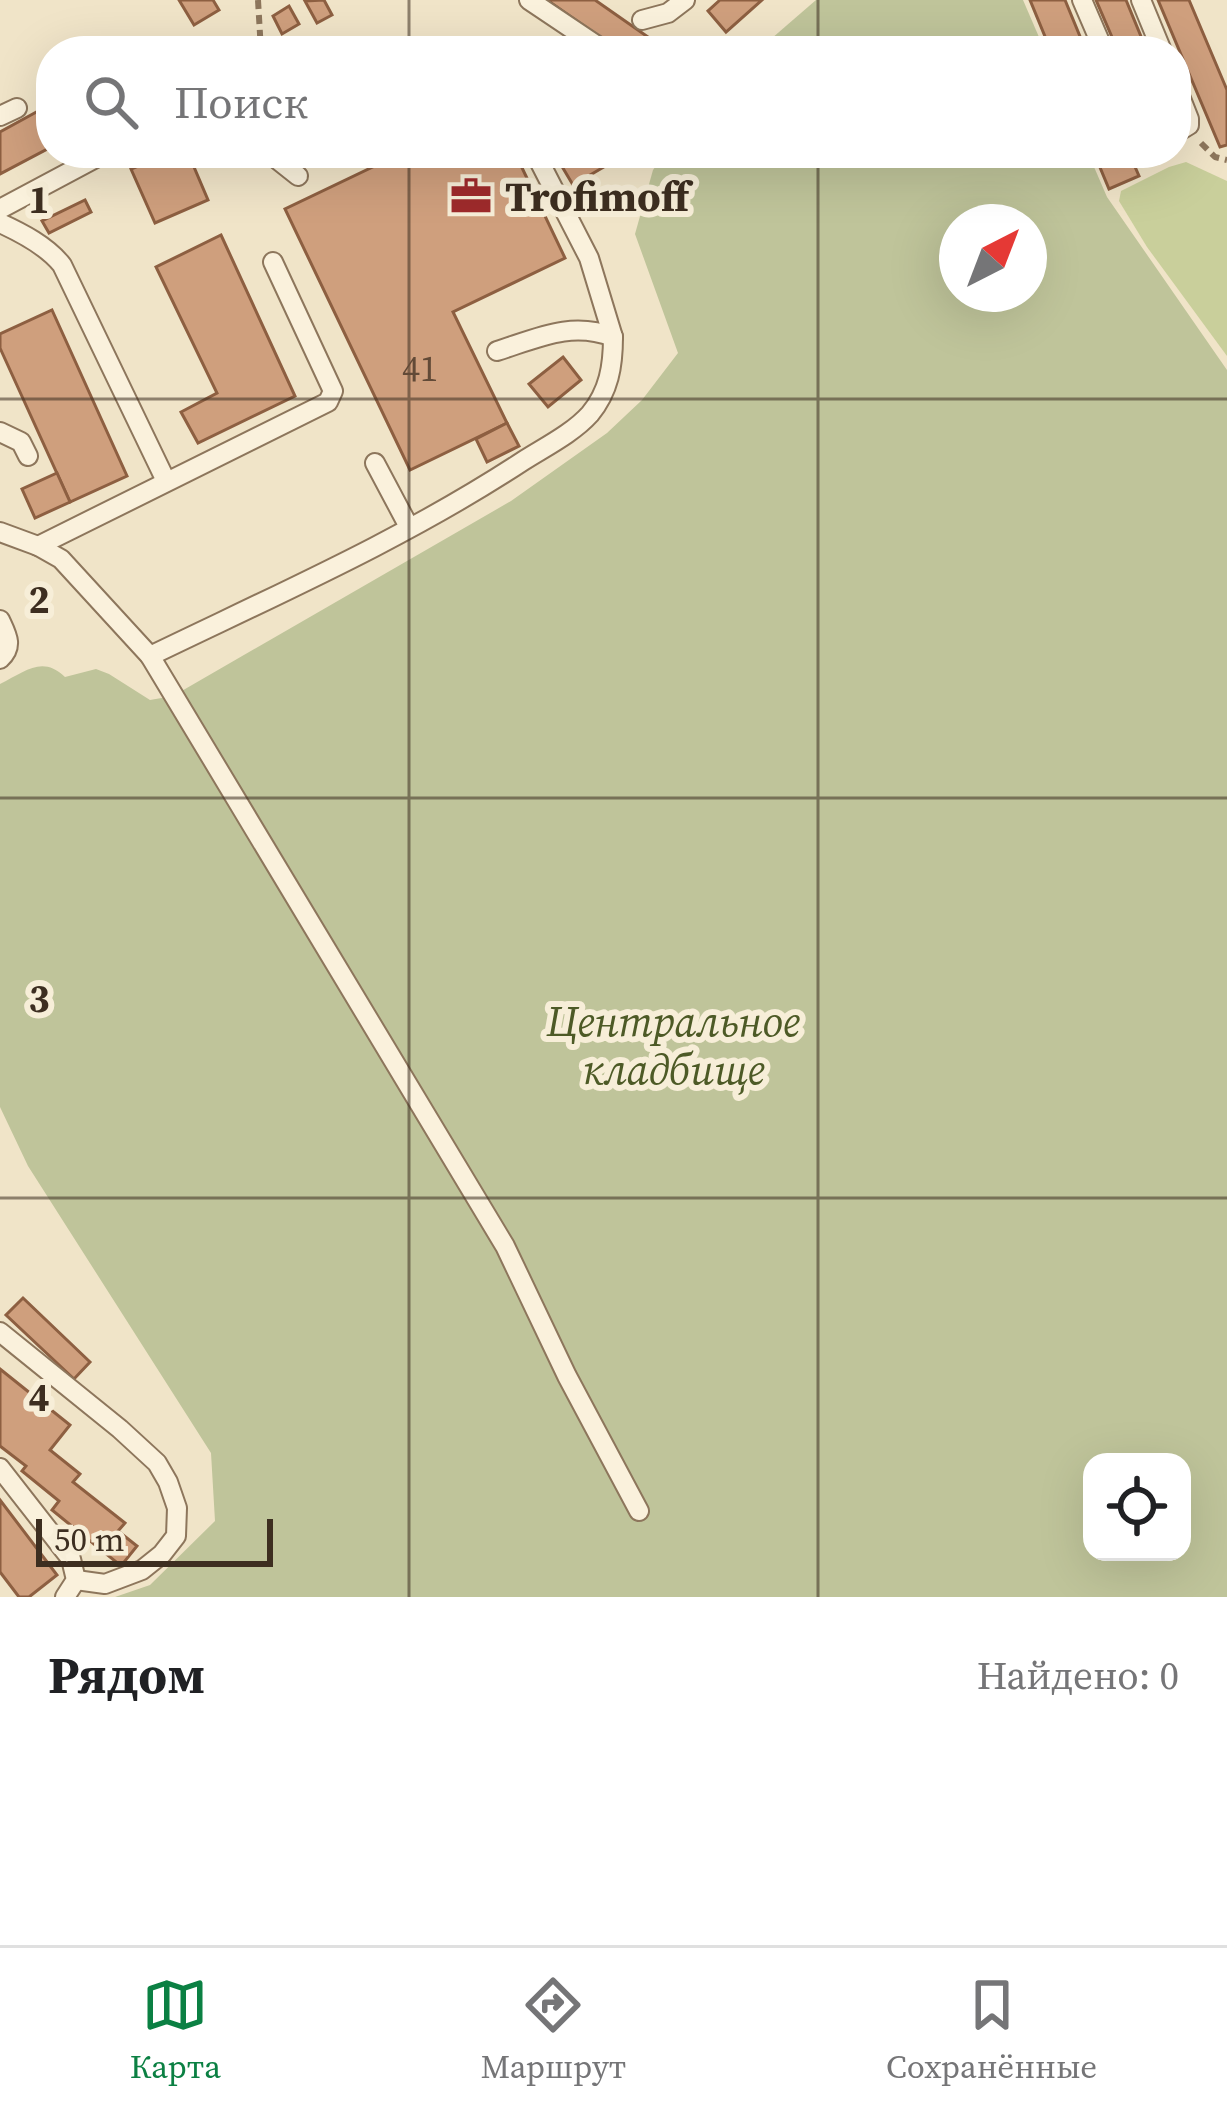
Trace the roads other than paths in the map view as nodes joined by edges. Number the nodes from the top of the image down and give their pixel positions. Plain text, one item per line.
1 (530, 0) edge
2 (685, 0) edge
3 (1082, 0) edge
4 (1141, 0) edge
5 (642, 20) dead end
6 (583, 36) edge
7 (1098, 36) edge
8 (1156, 36) edge
9 (77, 168) edge
10 (288, 168) edge
11 (544, 168) edge
12 (298, 176) dead end
13 (0, 208) edge
14 (0, 223) edge
15 (273, 262) dead end
16 (613, 337) junction
17 (497, 351) dead end
18 (0, 431) edge
19 (28, 456) dead end
20 (375, 463) dead end
21 (166, 481) junction
22 (410, 527) junction
23 (0, 532) edge
24 (38, 546) junction
25 (0, 620) edge
26 (150, 656) junction
27 (0, 659) edge
28 (0, 1332) edge
29 (0, 1468) edge
30 (639, 1510) dead end
31 (70, 1588) edge

1 - 6 lane
2 - 5 lane
3 - 7 lane
4 - 8 lane
9 - 13 lane
10 - 12 lane
11 - 16 lane
14 - 21 lane
15 - 21 lane
16 - 17 lane
16 - 22 lane
18 - 19 lane
20 - 22 lane
21 - 24 lane
22 - 26 lane
23 - 24 lane
24 - 26 lane
25 - 27 lane
26 - 30 lane
28 - 31 lane
29 - 31 lane

